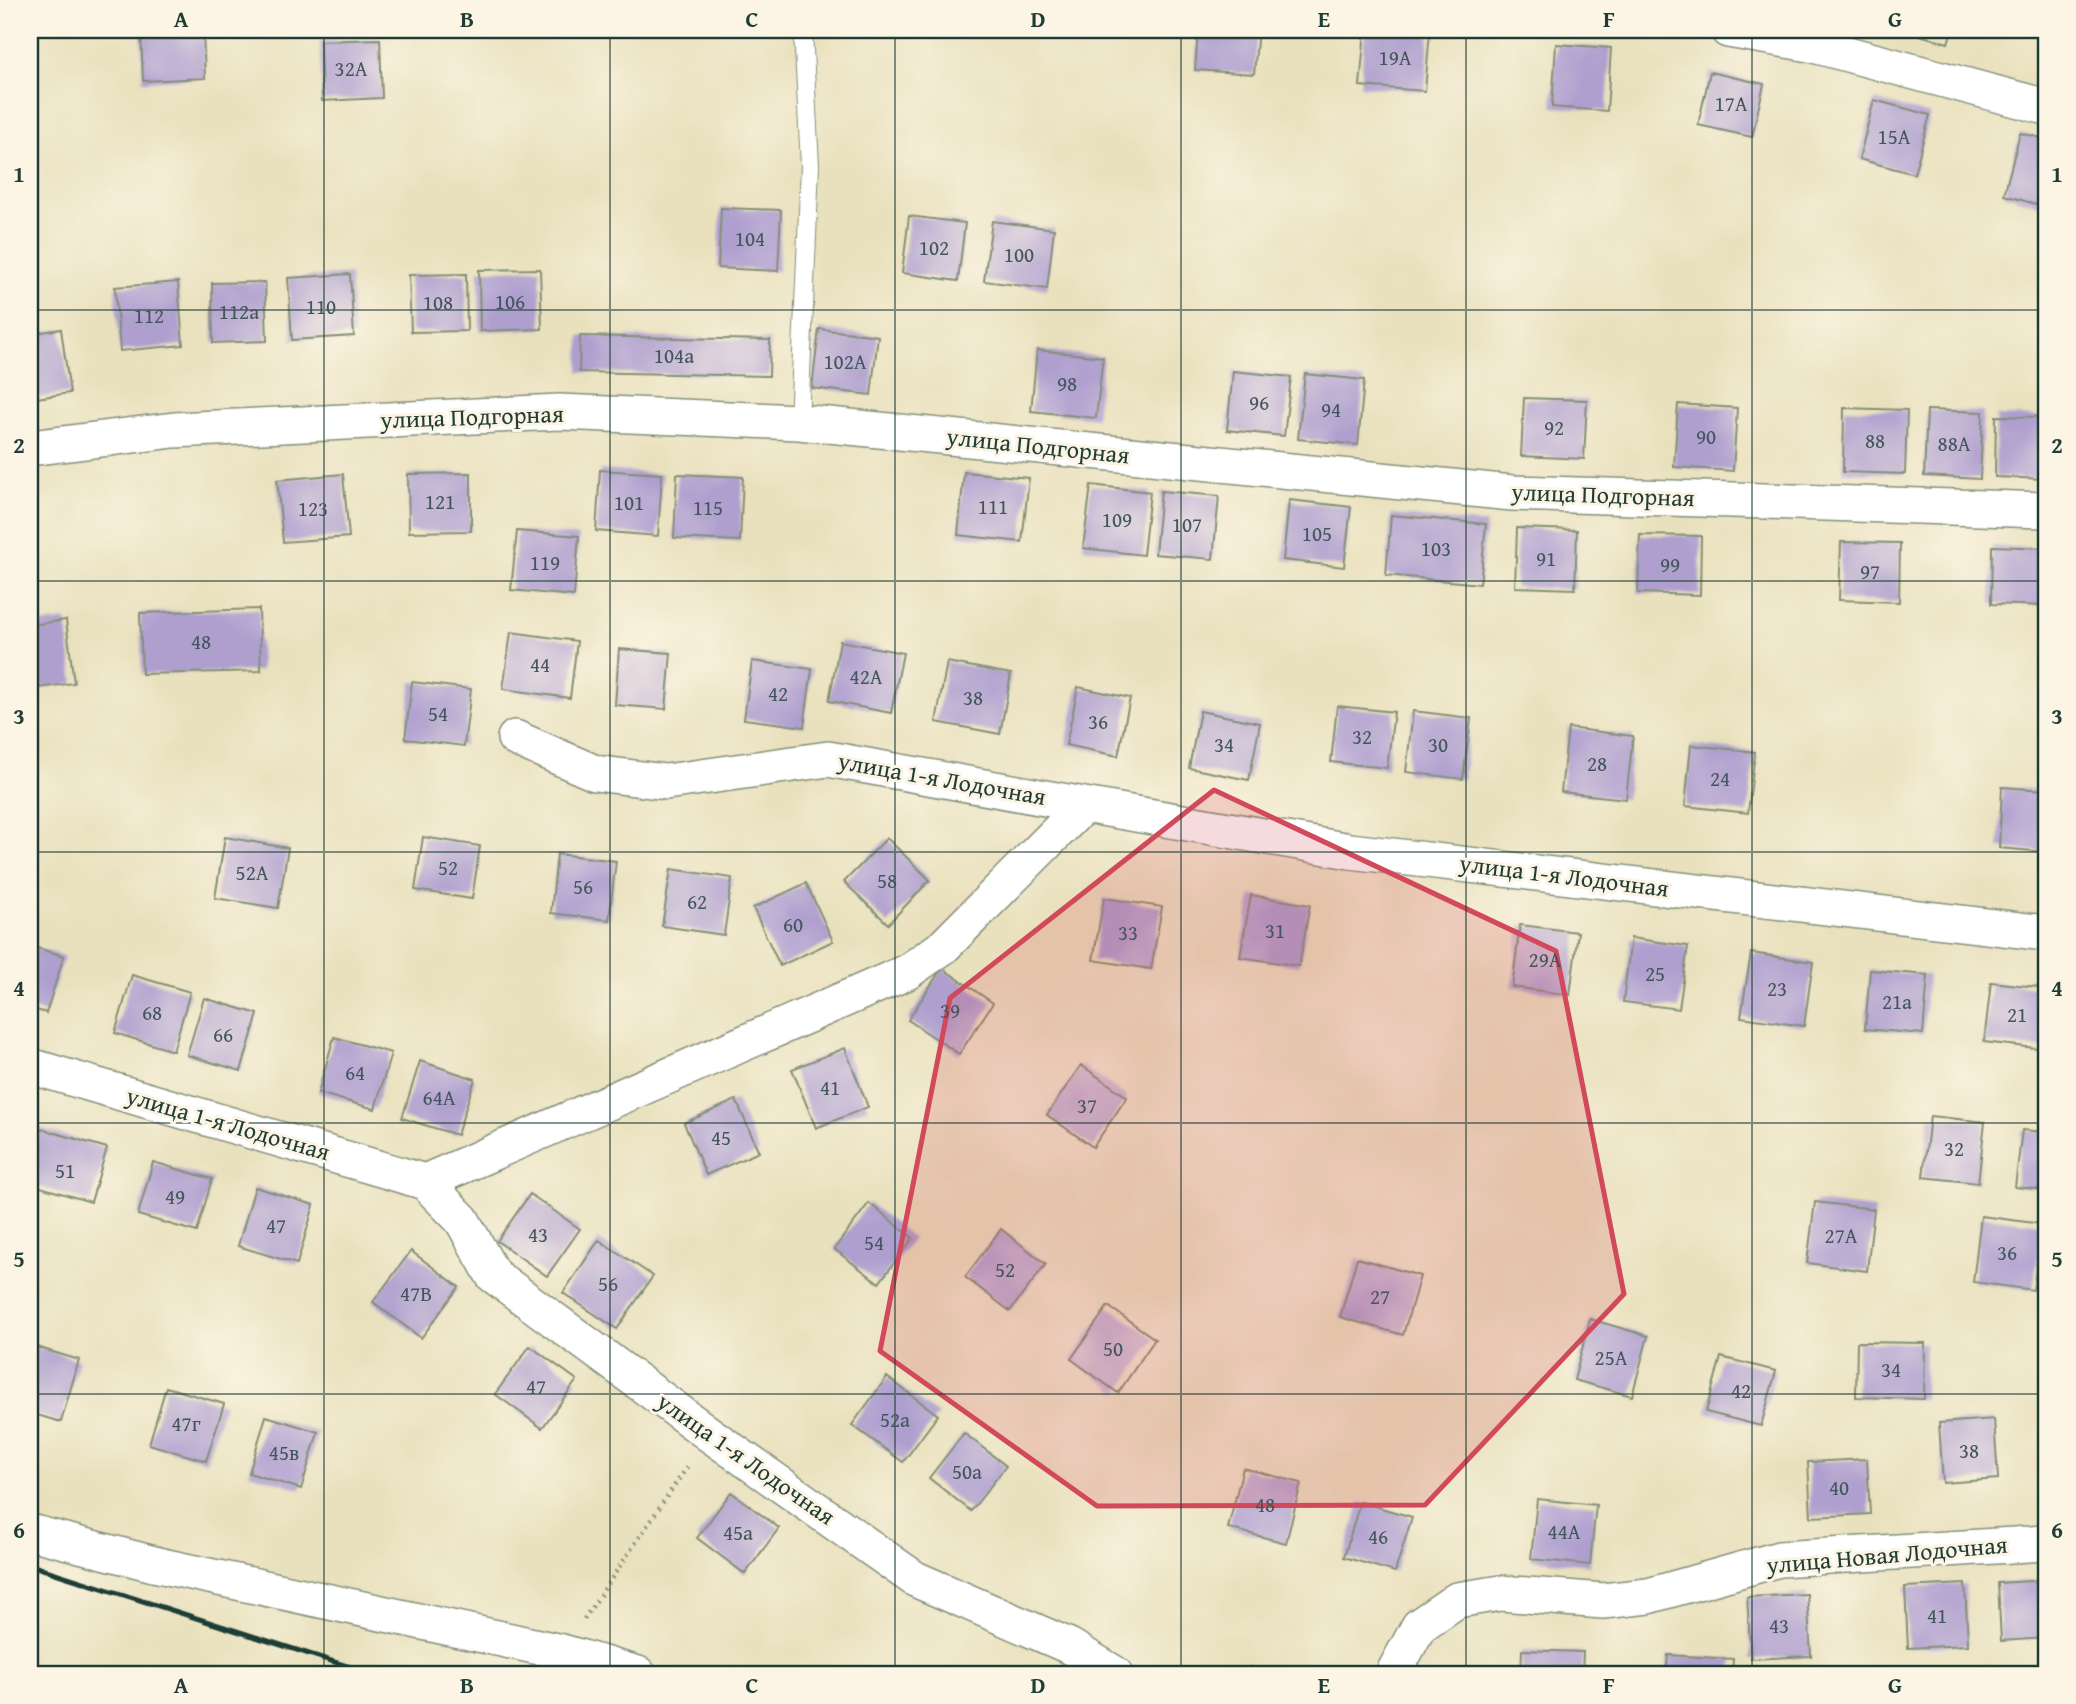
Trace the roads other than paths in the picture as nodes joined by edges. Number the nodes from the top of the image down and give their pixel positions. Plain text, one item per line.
1 (803, 30) edge
2 (1728, 30) edge
3 (2046, 107) edge
4 (799, 422) junction
5 (30, 448) edge
6 (2046, 510) edge
7 (515, 738) dead end
8 (1084, 805) junction
9 (2046, 933) edge
10 (30, 1066) edge
11 (425, 1182) junction
12 (30, 1532) edge
13 (2046, 1543) edge
14 (638, 1674) edge
15 (1115, 1674) edge
16 (1393, 1674) edge

1 - 4 lane
2 - 3 street
4 - 5 street, улица Подгорная
4 - 6 street, улица Подгорная
7 - 8 street, улица 1-я Лодочная
8 - 9 street, улица 1-я Лодочная
8 - 11 street, улица 1-я Лодочная
10 - 11 street, улица 1-я Лодочная
11 - 15 street, улица 1-я Лодочная
12 - 14 street
13 - 16 street, улица Новая Лодочная

